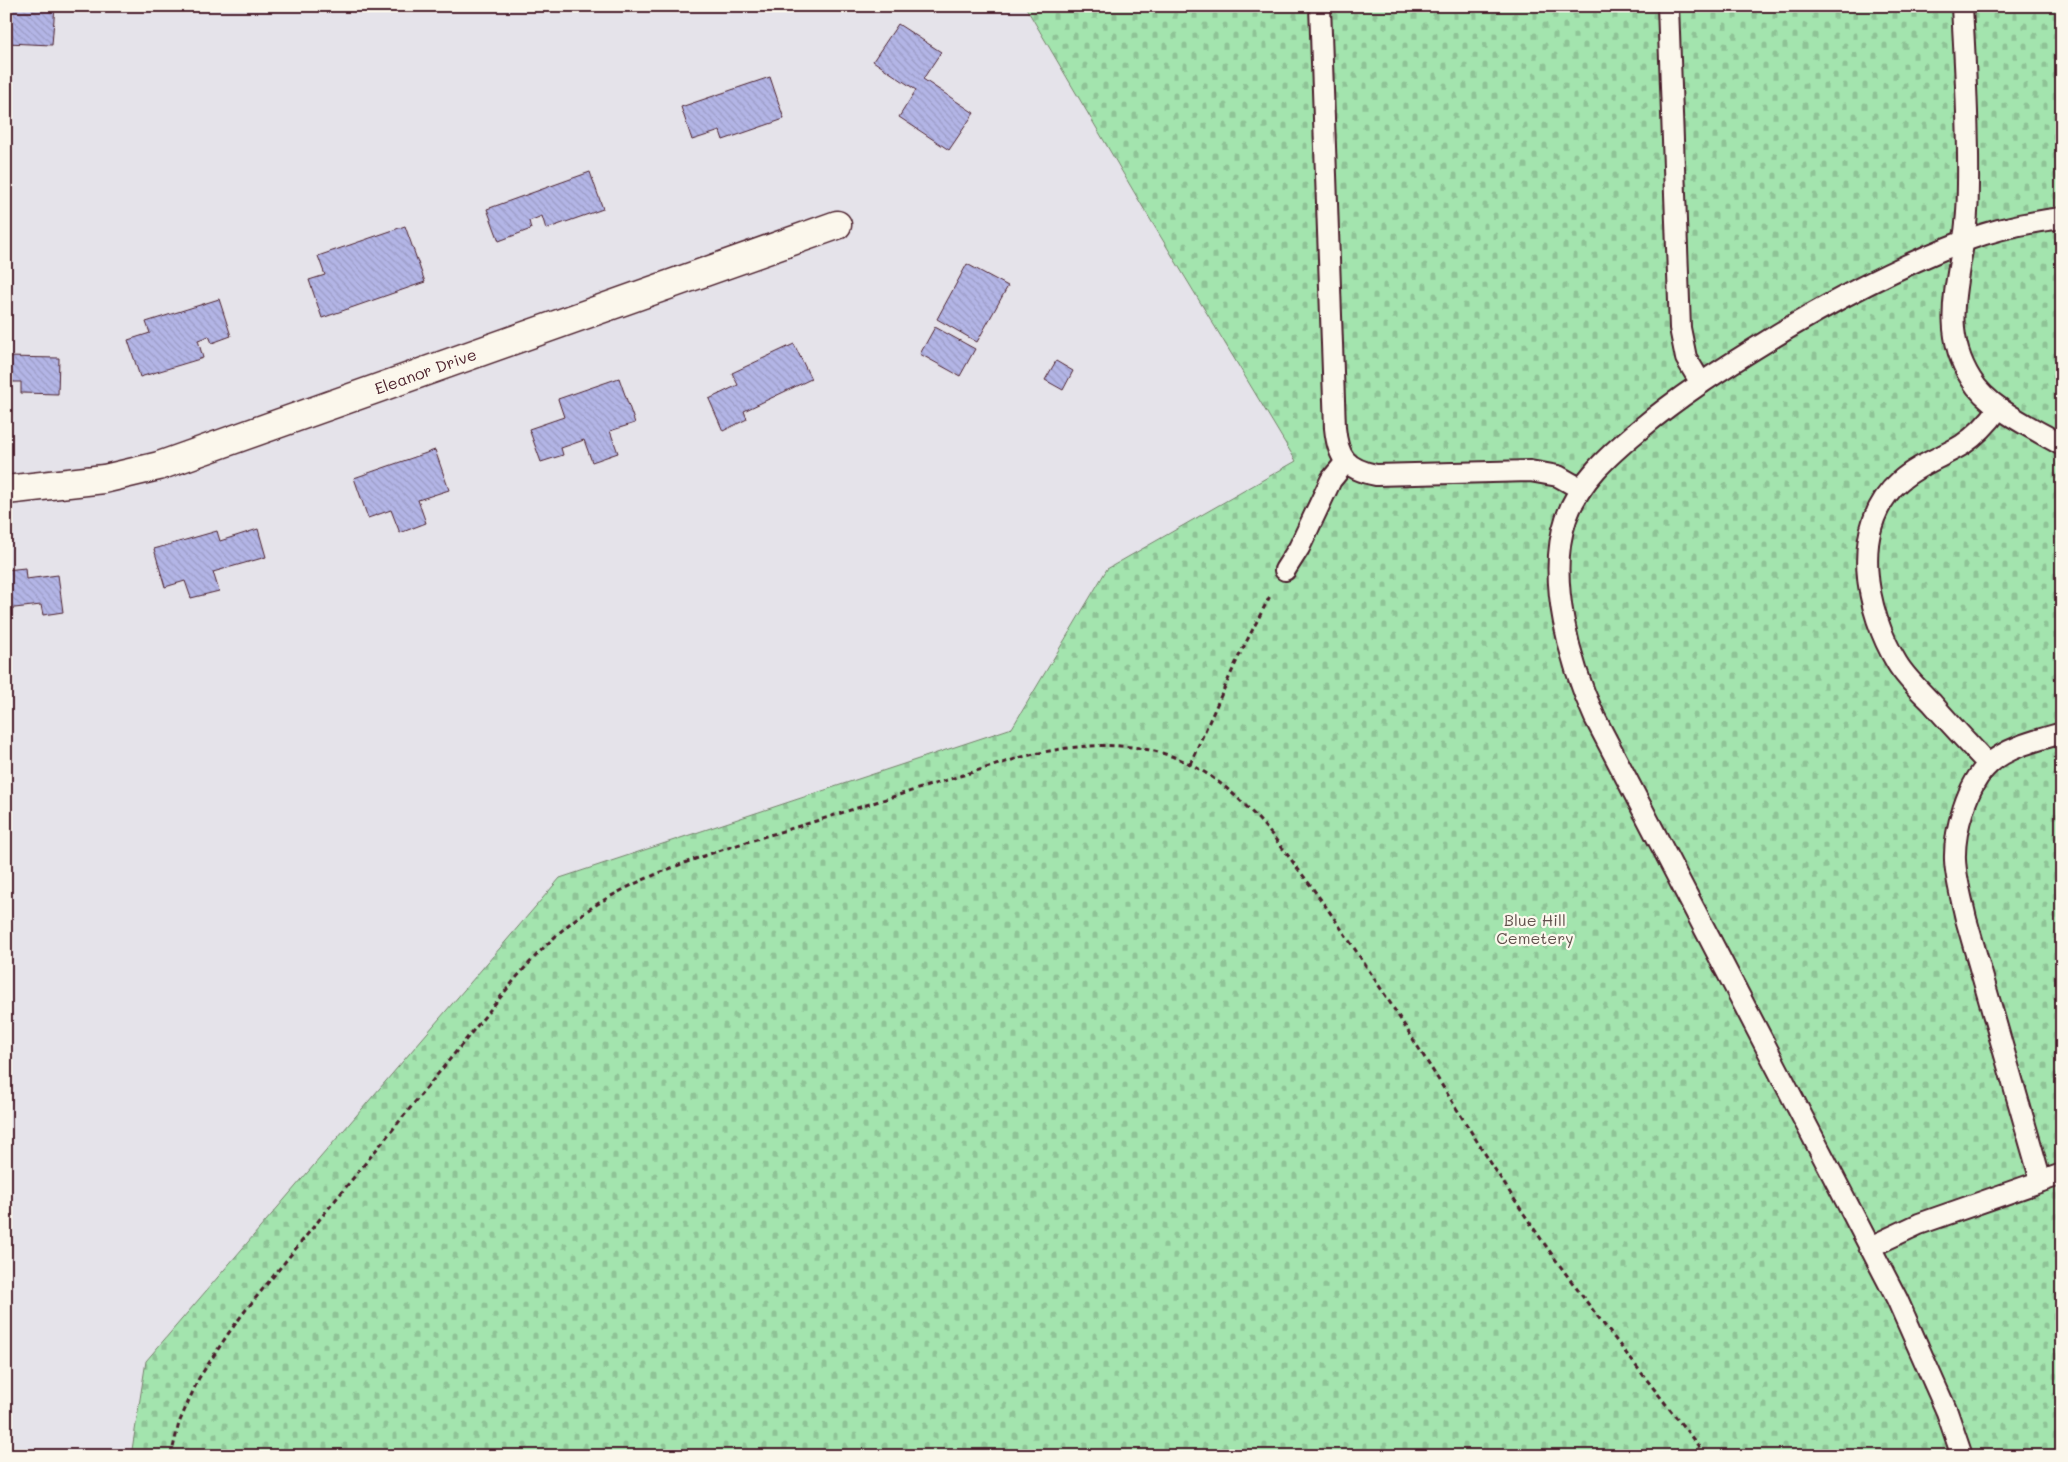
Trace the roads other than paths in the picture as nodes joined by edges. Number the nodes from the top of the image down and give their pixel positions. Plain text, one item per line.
1 (1320, 6) edge
2 (1668, 6) edge
3 (1962, 6) edge
4 (2062, 218) edge
5 (837, 225) dead end
6 (1964, 241) junction
7 (1700, 383) junction
8 (1999, 408) junction
9 (2062, 445) edge
10 (1345, 463) junction
11 (1581, 489) junction
12 (6, 490) edge
13 (1285, 570) road end
14 (2062, 733) edge
15 (1988, 764) junction
16 (2062, 1174) edge
17 (2041, 1181) junction
18 (1870, 1246) junction
19 (1962, 1456) edge

1 - 10 lane
2 - 7 lane
3 - 6 lane
4 - 6 lane
5 - 12 street, Eleanor Drive
6 - 7 lane
6 - 8 lane
7 - 11 lane
8 - 9 lane
8 - 15 lane
10 - 11 lane
10 - 13 lane
11 - 18 lane
14 - 15 lane
15 - 17 lane
16 - 17 lane
17 - 18 lane
18 - 19 lane

